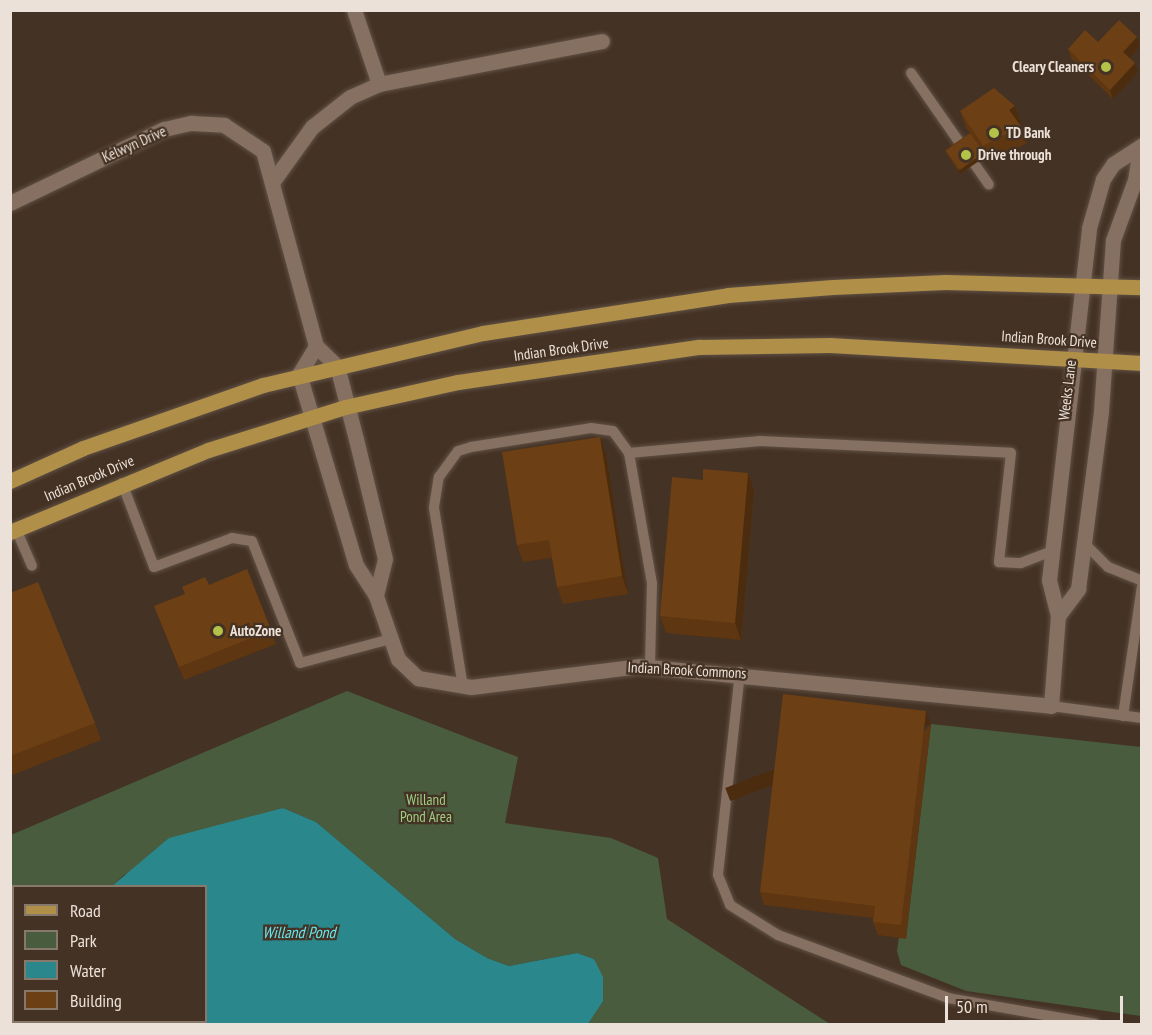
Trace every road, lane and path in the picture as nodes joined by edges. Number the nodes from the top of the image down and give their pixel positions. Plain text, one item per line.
1 (354, 10) edge
2 (602, 41) dead end
3 (911, 73) dead end
4 (379, 84) junction
5 (1141, 146) edge
6 (273, 181) junction
7 (989, 184) dead end
8 (10, 203) edge
9 (1082, 285) junction
10 (1109, 286) junction
11 (1142, 287) edge
12 (316, 346) junction
13 (1071, 359) junction
14 (1104, 361) junction
15 (1142, 363) edge
16 (337, 366) junction
17 (299, 375) junction
18 (345, 406) junction
19 (312, 419) junction
20 (629, 453) junction
21 (10, 481) edge
22 (122, 483) junction
23 (14, 530) edge
24 (1085, 544) junction
25 (1052, 551) junction
26 (32, 566) dead end
27 (1142, 581) edge
28 (1142, 586) edge
29 (376, 596) junction
30 (1058, 616) junction
31 (387, 640) junction
32 (650, 667) junction
33 (740, 672) junction
34 (463, 687) junction
35 (1051, 706) junction
36 (1122, 716) junction
37 (1142, 718) edge
38 (1095, 1024) edge

1 - 4 street
2 - 4 street
3 - 7 lane
4 - 6 street
5 - 9 street, Weeks Lane
5 - 10 street, Weeks Lane
6 - 8 street, Kelwyn Drive
6 - 12 street, Kelwyn Drive
9 - 10 main road, Indian Brook Drive
9 - 13 street, Weeks Lane
9 - 16 main road, Indian Brook Drive
10 - 11 main road, Indian Brook Drive
10 - 14 street, Weeks Lane
12 - 16 street
12 - 17 street
13 - 14 main road, Indian Brook Drive
13 - 18 main road, Indian Brook Drive
13 - 25 street, Weeks Lane
14 - 15 main road, Indian Brook Drive
14 - 24 street, Weeks Lane
16 - 17 main road, Indian Brook Drive
16 - 18 street
17 - 19 street, Indian Brook Commons
17 - 21 main road, Indian Brook Drive
18 - 19 main road, Indian Brook Drive
18 - 29 street, Indian Brook Commons
19 - 22 main road, Indian Brook Drive
19 - 29 street, Indian Brook Commons
20 - 25 lane
20 - 32 lane
20 - 34 lane
22 - 23 main road, Indian Brook Drive
22 - 31 lane
23 - 26 lane
24 - 27 lane
24 - 30 street, Weeks Lane
25 - 30 street, Weeks Lane
28 - 36 lane
29 - 31 street, Indian Brook Commons
30 - 35 street, Weeks Lane
31 - 34 street, Indian Brook Commons
32 - 33 street, Indian Brook Commons
32 - 34 street, Indian Brook Commons
33 - 35 street, Indian Brook Commons
33 - 38 lane
35 - 36 lane
36 - 37 lane

